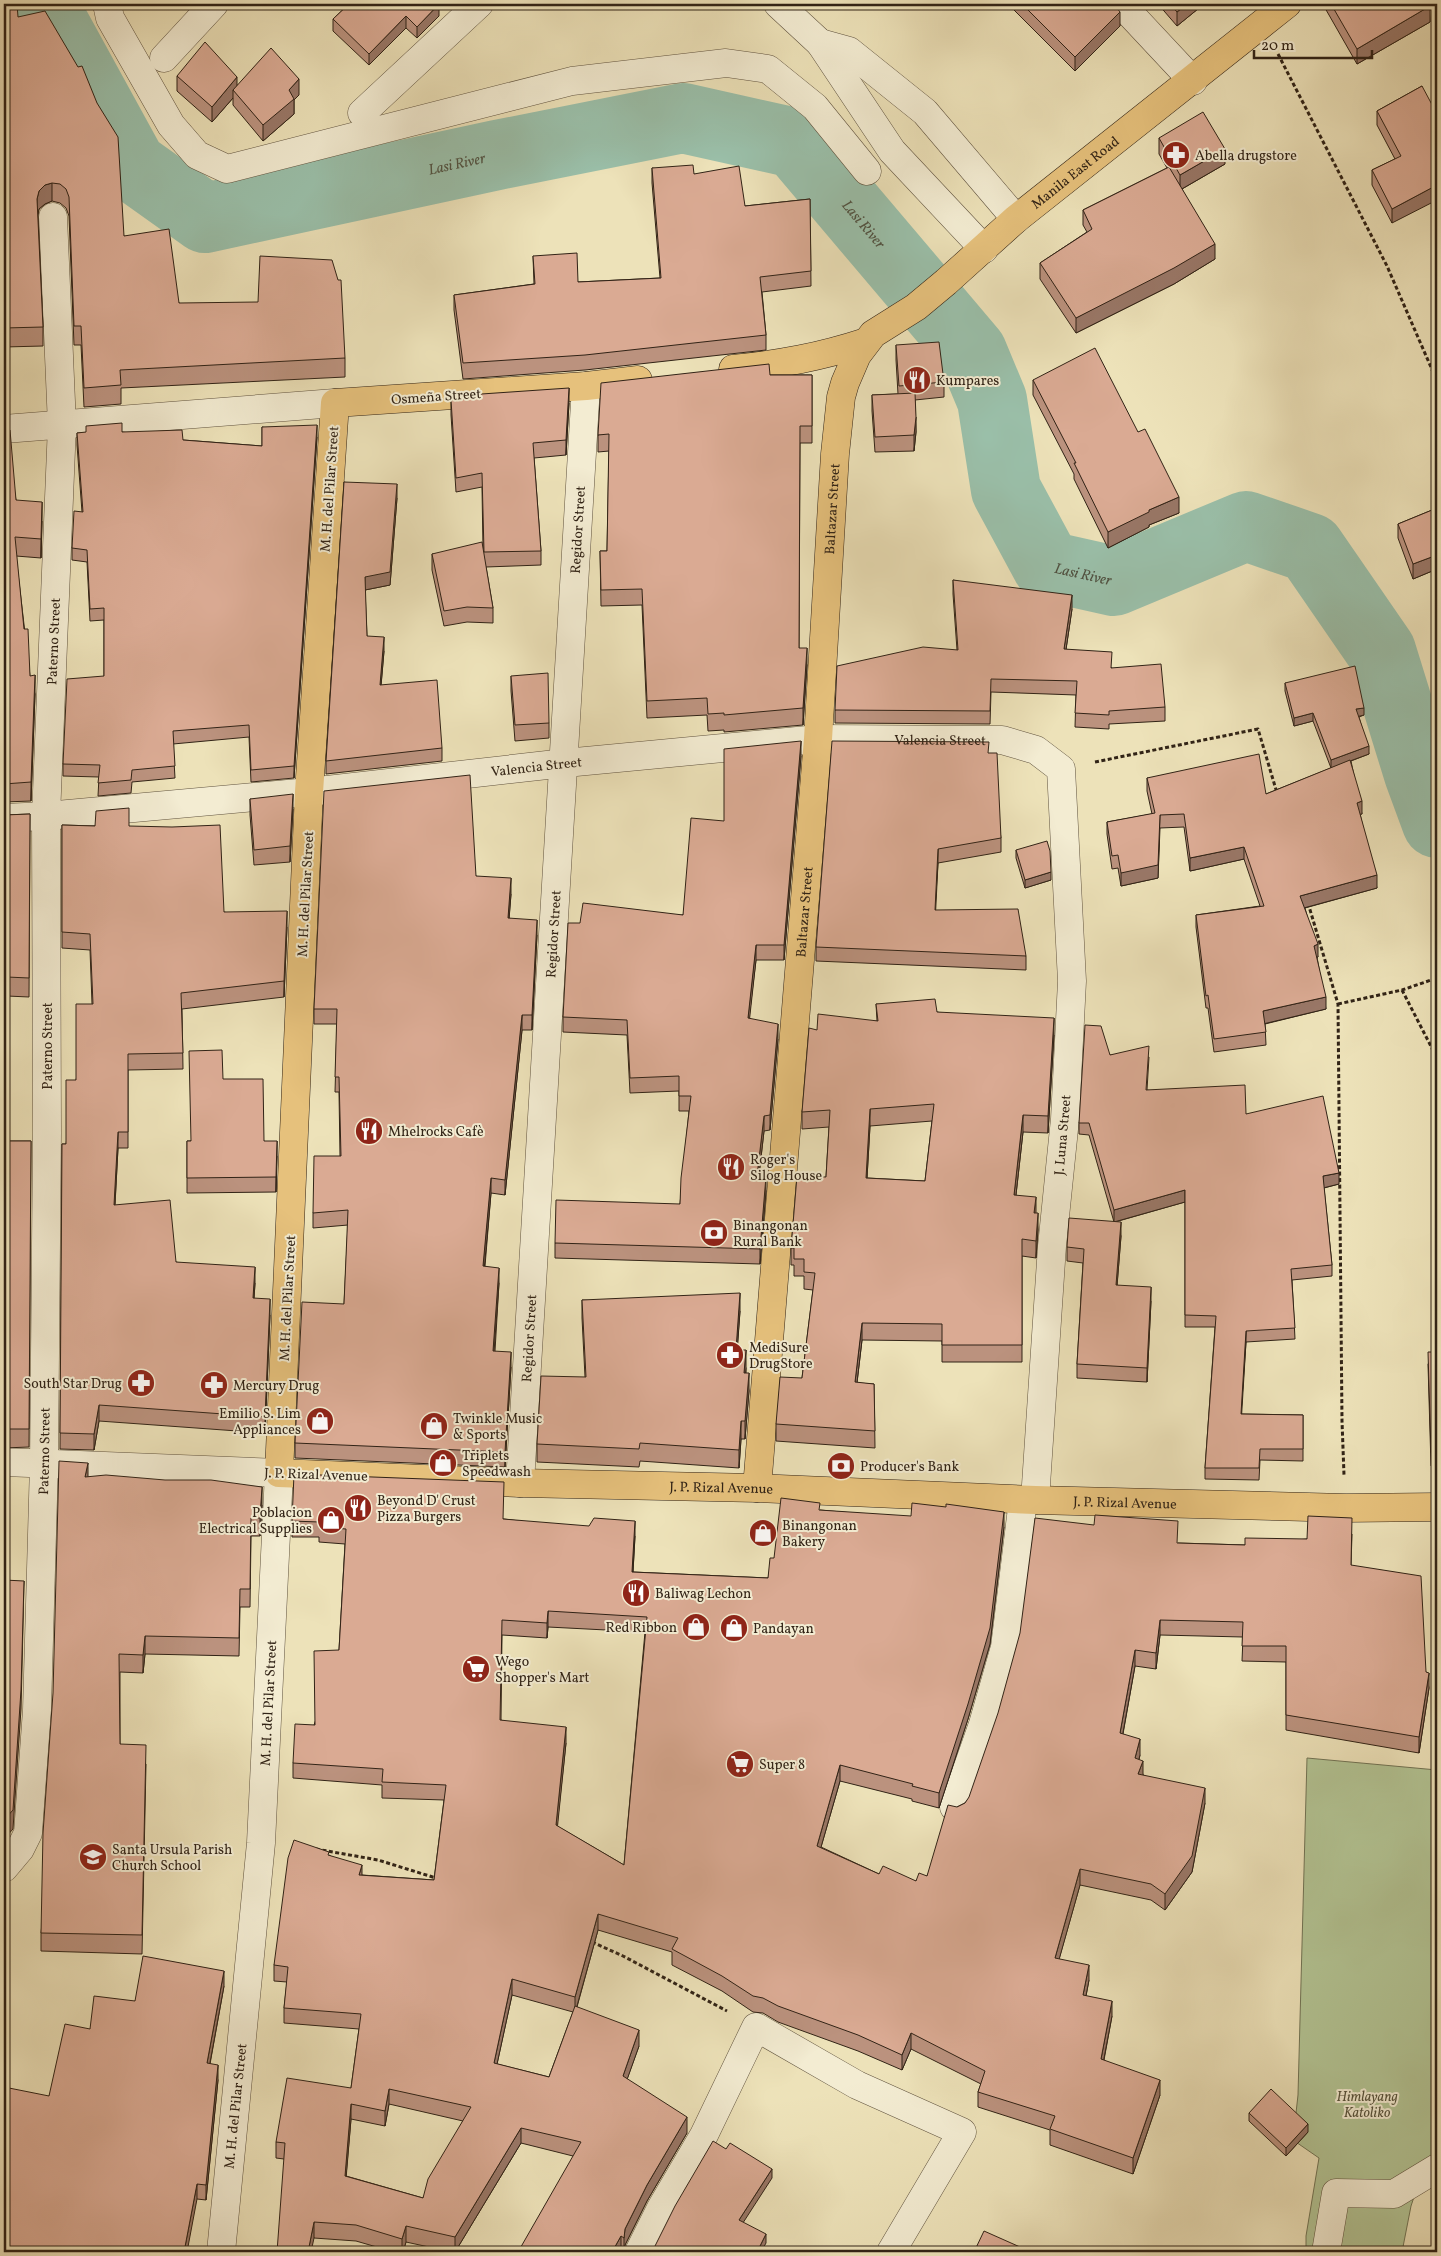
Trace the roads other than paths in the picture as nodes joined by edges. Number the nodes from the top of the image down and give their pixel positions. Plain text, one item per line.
1 (106, 4) edge
2 (214, 4) edge
3 (479, 4) edge
4 (778, 4) edge
5 (1121, 4) edge
6 (1287, 4) edge
7 (820, 43) junction
8 (164, 58) dead end
9 (1192, 80) junction
10 (362, 113) dead end
11 (867, 171) dead end
12 (53, 216) dead end
13 (1016, 219) junction
14 (984, 249) junction
15 (866, 342) junction
16 (713, 371) edge
17 (664, 377) edge
18 (586, 386) junction
19 (335, 403) junction
20 (62, 425) junction
21 (4, 429) edge
22 (818, 739) junction
23 (565, 763) junction
24 (1061, 769) joint
25 (309, 792) junction
26 (46, 816) junction
27 (4, 818) edge
28 (4, 1462) edge
29 (44, 1464) junction
30 (279, 1473) junction
31 (520, 1483) junction
32 (757, 1488) junction
33 (1029, 1500) junction
34 (1437, 1507) edge
35 (954, 1807) edge
36 (4, 1868) edge
37 (1437, 2168) edge
38 (222, 2252) edge
39 (639, 2252) edge
40 (891, 2252) edge
41 (1326, 2252) edge

1 - 11 street
2 - 8 street
3 - 10 street
4 - 7 street
5 - 9 street
6 - 9 main road, Manila East Road
7 - 13 street
7 - 14 street
9 - 13 main road, Manila East Road
12 - 20 street, Paterno Street
13 - 14 main road, Manila East Road
14 - 15 main road, Manila East Road
15 - 16 main road
15 - 22 main road, Baltazar Street
17 - 18 main road, Osmeña Street
18 - 19 main road, Osmeña Street
18 - 23 street, Regidor Street
19 - 20 street, Osmeña Street
19 - 25 main road, M. H. del Pilar Street
20 - 21 street, Osmeña Street
20 - 26 street, Paterno Street
22 - 23 street, Valencia Street
22 - 24 street, Valencia Street
22 - 32 main road, Baltazar Street
23 - 25 street, Valencia Street
23 - 31 street, Regidor Street
24 - 33 street, J. Luna Street
25 - 26 street, Valencia Street
25 - 30 main road, M. H. del Pilar Street
26 - 27 street, Valencia Street
26 - 29 street, Paterno Street
28 - 29 street, J. P. Rizal Avenue
29 - 30 street, J. P. Rizal Avenue
29 - 36 street, Paterno Street
30 - 31 main road, J. P. Rizal Avenue
30 - 38 street, M. H. del Pilar Street
31 - 32 main road, J. P. Rizal Avenue
32 - 33 main road, J. P. Rizal Avenue
33 - 34 main road, J. P. Rizal Avenue
33 - 35 street, J. Luna Street
37 - 41 street
39 - 40 street

